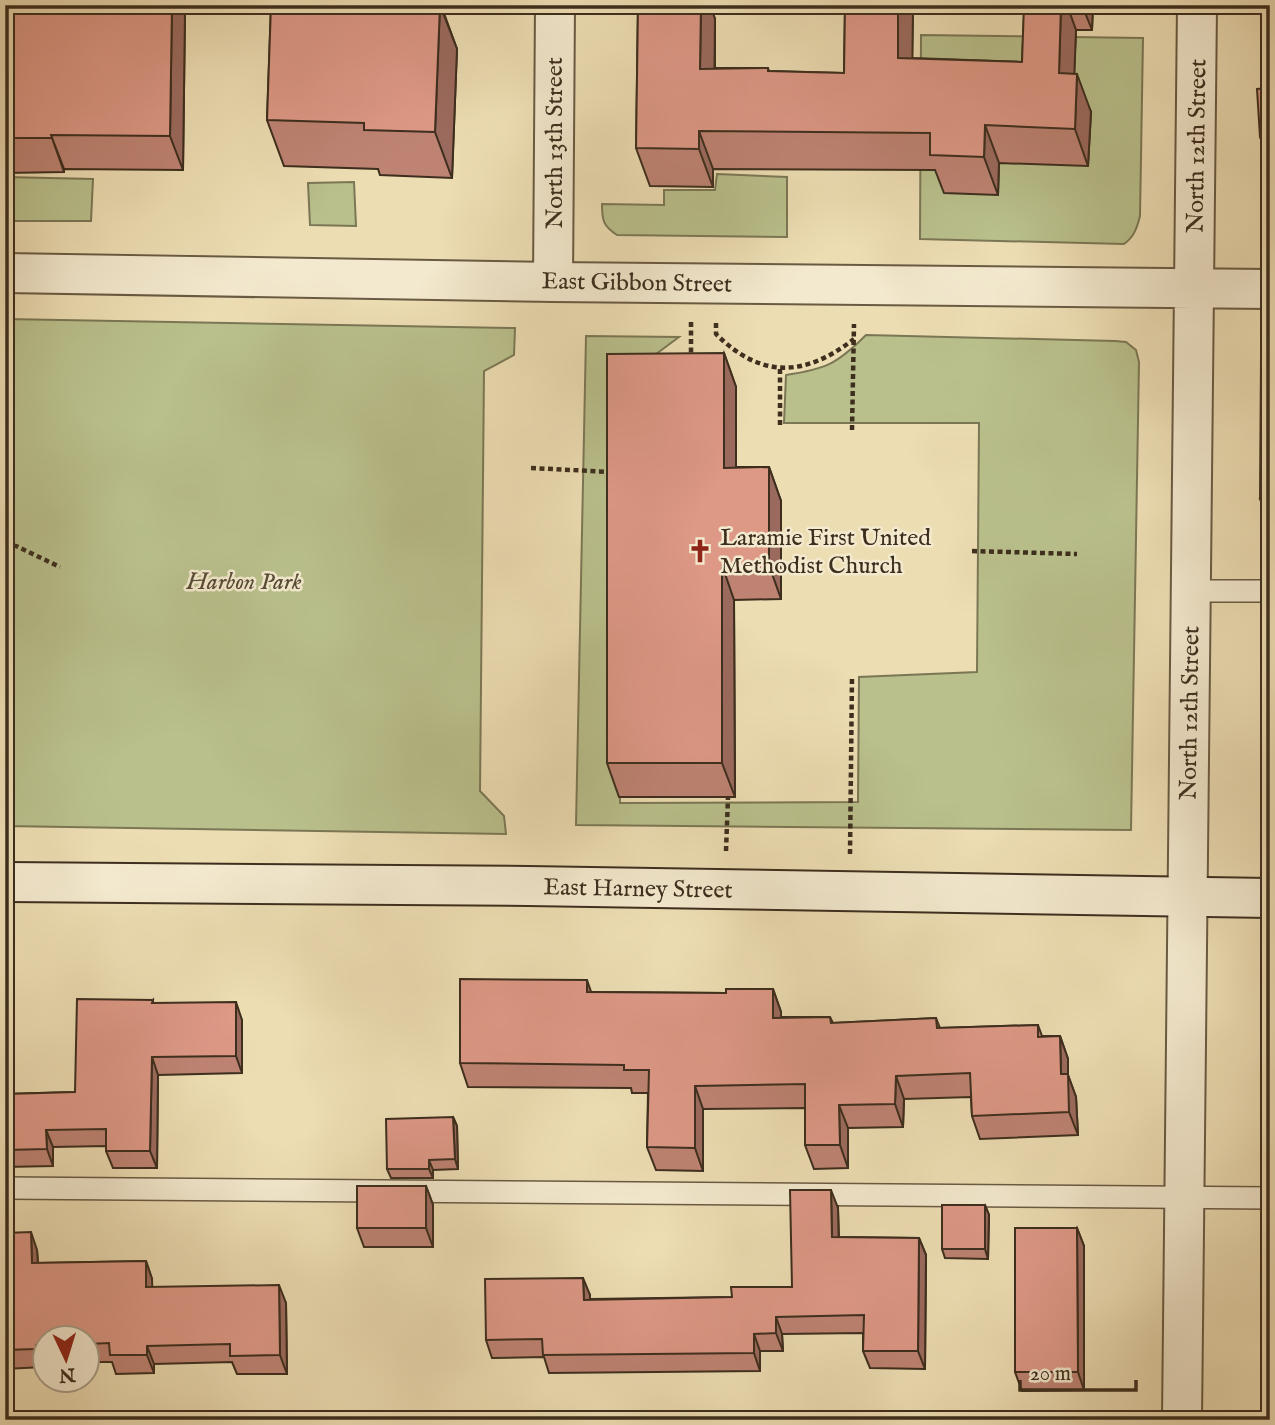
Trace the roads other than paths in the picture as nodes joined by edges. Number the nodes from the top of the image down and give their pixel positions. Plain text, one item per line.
1 (555, 5) edge
2 (1197, 5) edge
3 (5, 272) edge
4 (553, 282) junction
5 (1194, 288) junction
6 (1270, 289) edge
7 (1191, 591) junction
8 (1270, 591) edge
9 (5, 882) edge
10 (1187, 897) junction
11 (1270, 898) edge
12 (5, 1188) edge
13 (1184, 1198) junction
14 (1270, 1198) edge
15 (1182, 1420) edge

1 - 4 street, North 13th Street
2 - 5 street, North 12th Street
3 - 4 street, East Gibbon Street
4 - 5 street, East Gibbon Street
5 - 6 street, East Gibbon Street
5 - 7 street, North 12th Street
7 - 8 lane
7 - 10 street, North 12th Street
9 - 10 street, East Harney Street
10 - 11 street, East Harney Street
10 - 13 street, North 12th Street
12 - 13 lane
13 - 14 lane
13 - 15 street, North 12th Street

